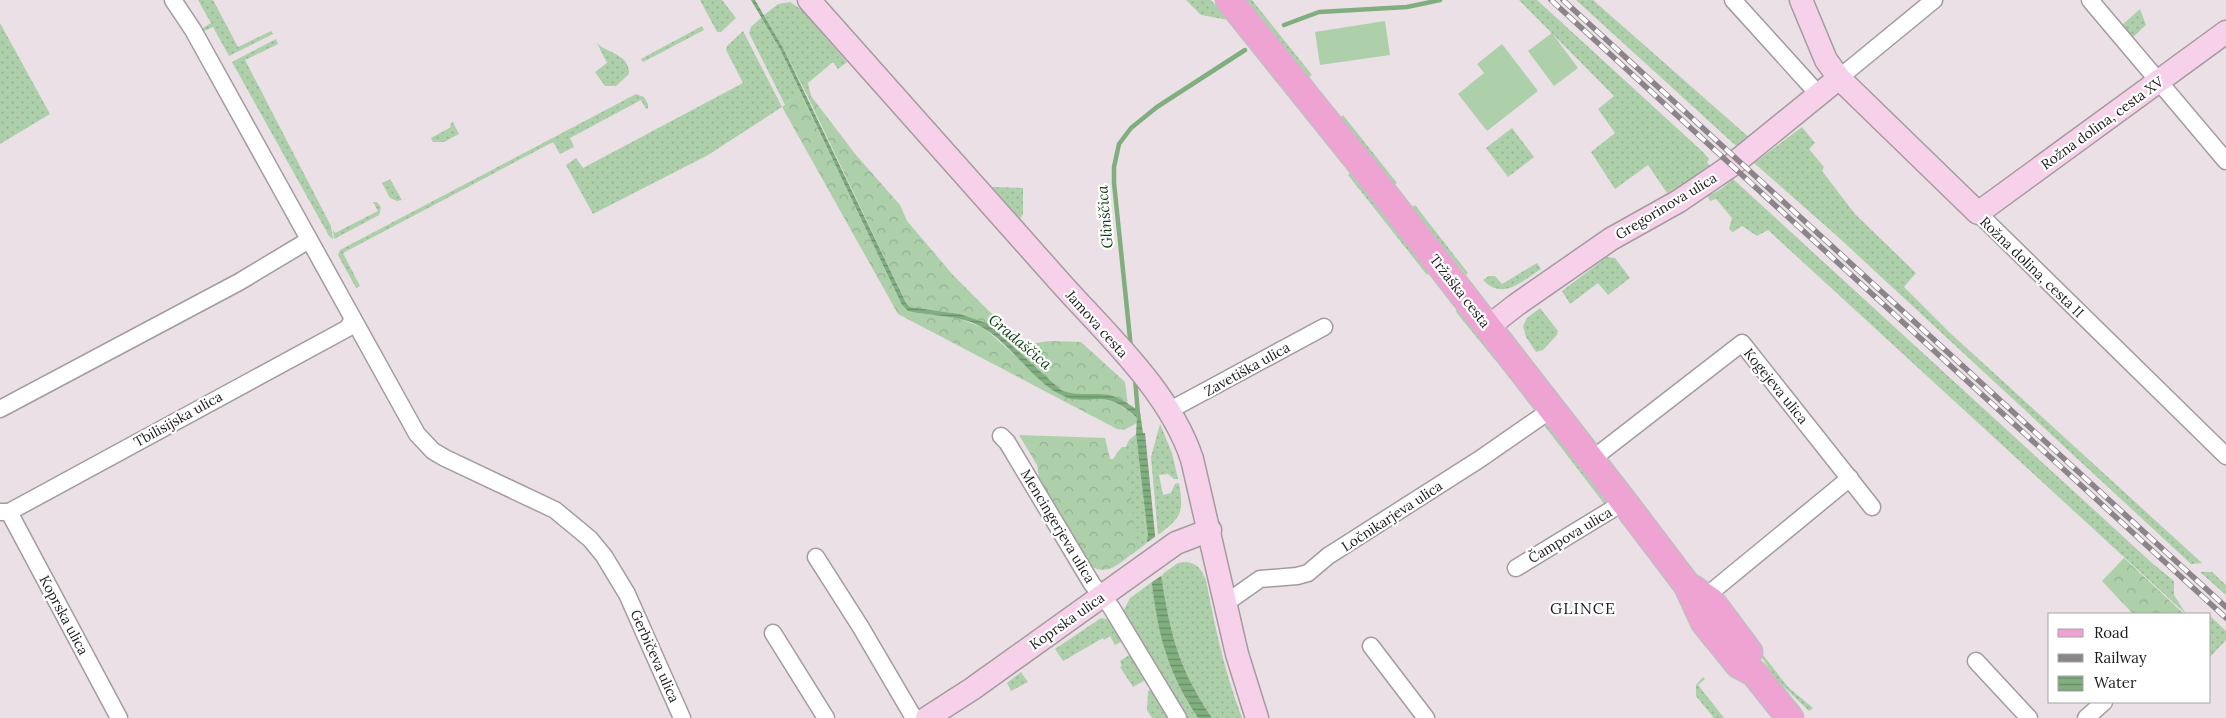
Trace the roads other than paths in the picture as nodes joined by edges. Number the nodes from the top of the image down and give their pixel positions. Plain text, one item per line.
1 (172, 0) edge
2 (809, 0) edge
3 (1229, 0) edge
4 (1733, 0) edge
5 (1800, 0) edge
6 (2090, 0) edge
7 (1932, 1) edge
8 (2226, 32) edge
9 (1838, 78) junction
10 (2158, 82) junction
11 (1819, 95) junction
12 (2226, 161) edge
13 (1978, 214) junction
14 (309, 240) junction
15 (352, 320) junction
16 (1488, 326) junction
17 (1324, 327) dead end
18 (0, 409) edge
19 (1552, 409) junction
20 (1170, 410) junction
21 (1001, 436) dead end
22 (2226, 456) edge
23 (1592, 460) junction
24 (1850, 478) junction
25 (1624, 502) junction
26 (1872, 507) dead end
27 (4, 512) edge
28 (1210, 530) junction
29 (816, 557) dead end
30 (1516, 568) dead end
31 (1696, 591) junction
32 (1102, 596) junction
33 (1226, 604) junction
34 (773, 632) dead end
35 (1371, 646) dead end
36 (1976, 661) dead end
37 (2103, 703) edge
38 (119, 718) edge
39 (682, 718) edge
40 (826, 718) edge
41 (914, 718) edge
42 (927, 718) edge
43 (1178, 718) edge
44 (1257, 718) edge
45 (1426, 718) edge
46 (1790, 718) edge
47 (2029, 718) edge
48 (2086, 718) edge

1 - 14 street
2 - 20 street, Jamova cesta
3 - 16 main road, Tržaška cesta
4 - 11 street
5 - 9 street, Rožna dolina, cesta II
6 - 10 street
7 - 9 street
8 - 10 street, Rožna dolina, cesta XV
9 - 11 street, Gregorinova ulica
9 - 13 street, Rožna dolina, cesta II
10 - 12 street
10 - 13 street, Rožna dolina, cesta XV
11 - 16 street, Gregorinova ulica
13 - 22 street, Rožna dolina, cesta II
14 - 15 street
14 - 18 street
15 - 27 street, Tbilisijska ulica
15 - 39 street, Gerbičeva ulica
16 - 19 main road, Tržaška cesta
17 - 20 street, Zavetiška ulica
19 - 23 main road, Tržaška cesta
19 - 33 street, Ločnikarjeva ulica
20 - 28 street, Jamova cesta
21 - 32 street, Mencingerjeva ulica
23 - 24 street, Kogejeva ulica
23 - 25 main road, Tržaška cesta
24 - 26 street, Kogejeva ulica
24 - 31 street
25 - 30 street, Čampova ulica
25 - 31 main road, Tržaška cesta
27 - 38 street, Koprska ulica
28 - 32 street, Koprska ulica
28 - 33 street, Jamova cesta
29 - 41 street
31 - 46 main road, Tržaška cesta
32 - 42 street, Koprska ulica
32 - 43 street, Mencingerjeva ulica
33 - 44 street, Jamova cesta
34 - 40 street
35 - 45 street
36 - 47 street
37 - 48 street

